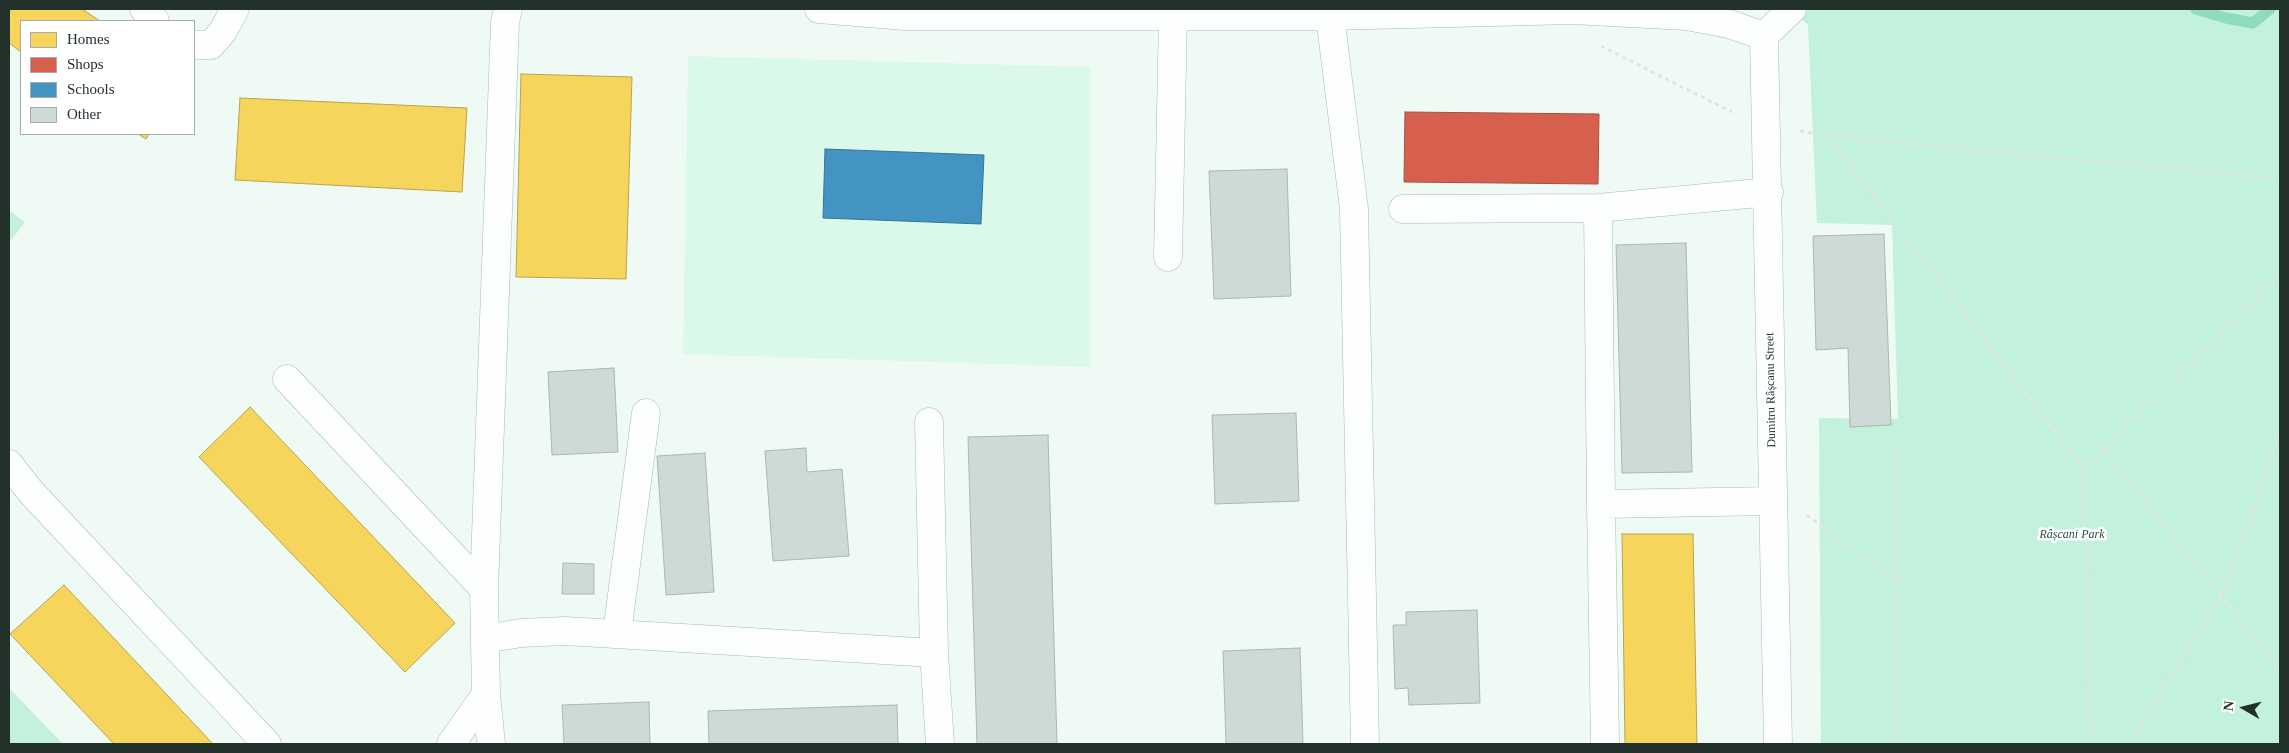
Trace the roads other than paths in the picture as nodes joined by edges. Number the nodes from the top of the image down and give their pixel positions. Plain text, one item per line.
1 (144, 9) edge
2 (235, 9) edge
3 (508, 9) edge
4 (818, 9) edge
5 (1792, 9) edge
6 (1173, 16) junction
7 (1330, 16) junction
8 (154, 20) edge
9 (1764, 36) junction
10 (195, 45) edge
11 (1768, 192) junction
12 (1598, 208) junction
13 (1403, 209) dead end
14 (1168, 257) dead end
15 (287, 379) dead end
16 (646, 413) dead end
17 (929, 422) dead end
18 (10, 472) edge
19 (1772, 501) junction
20 (1602, 504) junction
21 (484, 589) junction
22 (617, 634) junction
23 (485, 639) junction
24 (934, 653) junction
25 (486, 694) junction
26 (268, 744) edge
27 (451, 744) edge
28 (491, 744) edge
29 (940, 744) edge
30 (1364, 744) edge
31 (1604, 744) edge
32 (1778, 744) edge

1 - 8 street
2 - 10 street
3 - 21 street
4 - 6 street
5 - 9 street
6 - 7 street
6 - 14 street
7 - 9 street
7 - 30 street
9 - 11 street, Dumitru Râșcanu Street
11 - 12 street
11 - 19 street, Dumitru Râșcanu Street
12 - 13 street
12 - 20 street
15 - 21 street
16 - 22 street
17 - 24 street
18 - 26 street
19 - 20 street
19 - 32 street, Dumitru Râșcanu Street
20 - 31 street
21 - 23 street
22 - 23 street
22 - 24 street
23 - 25 street
24 - 29 street
25 - 27 street
25 - 28 street

